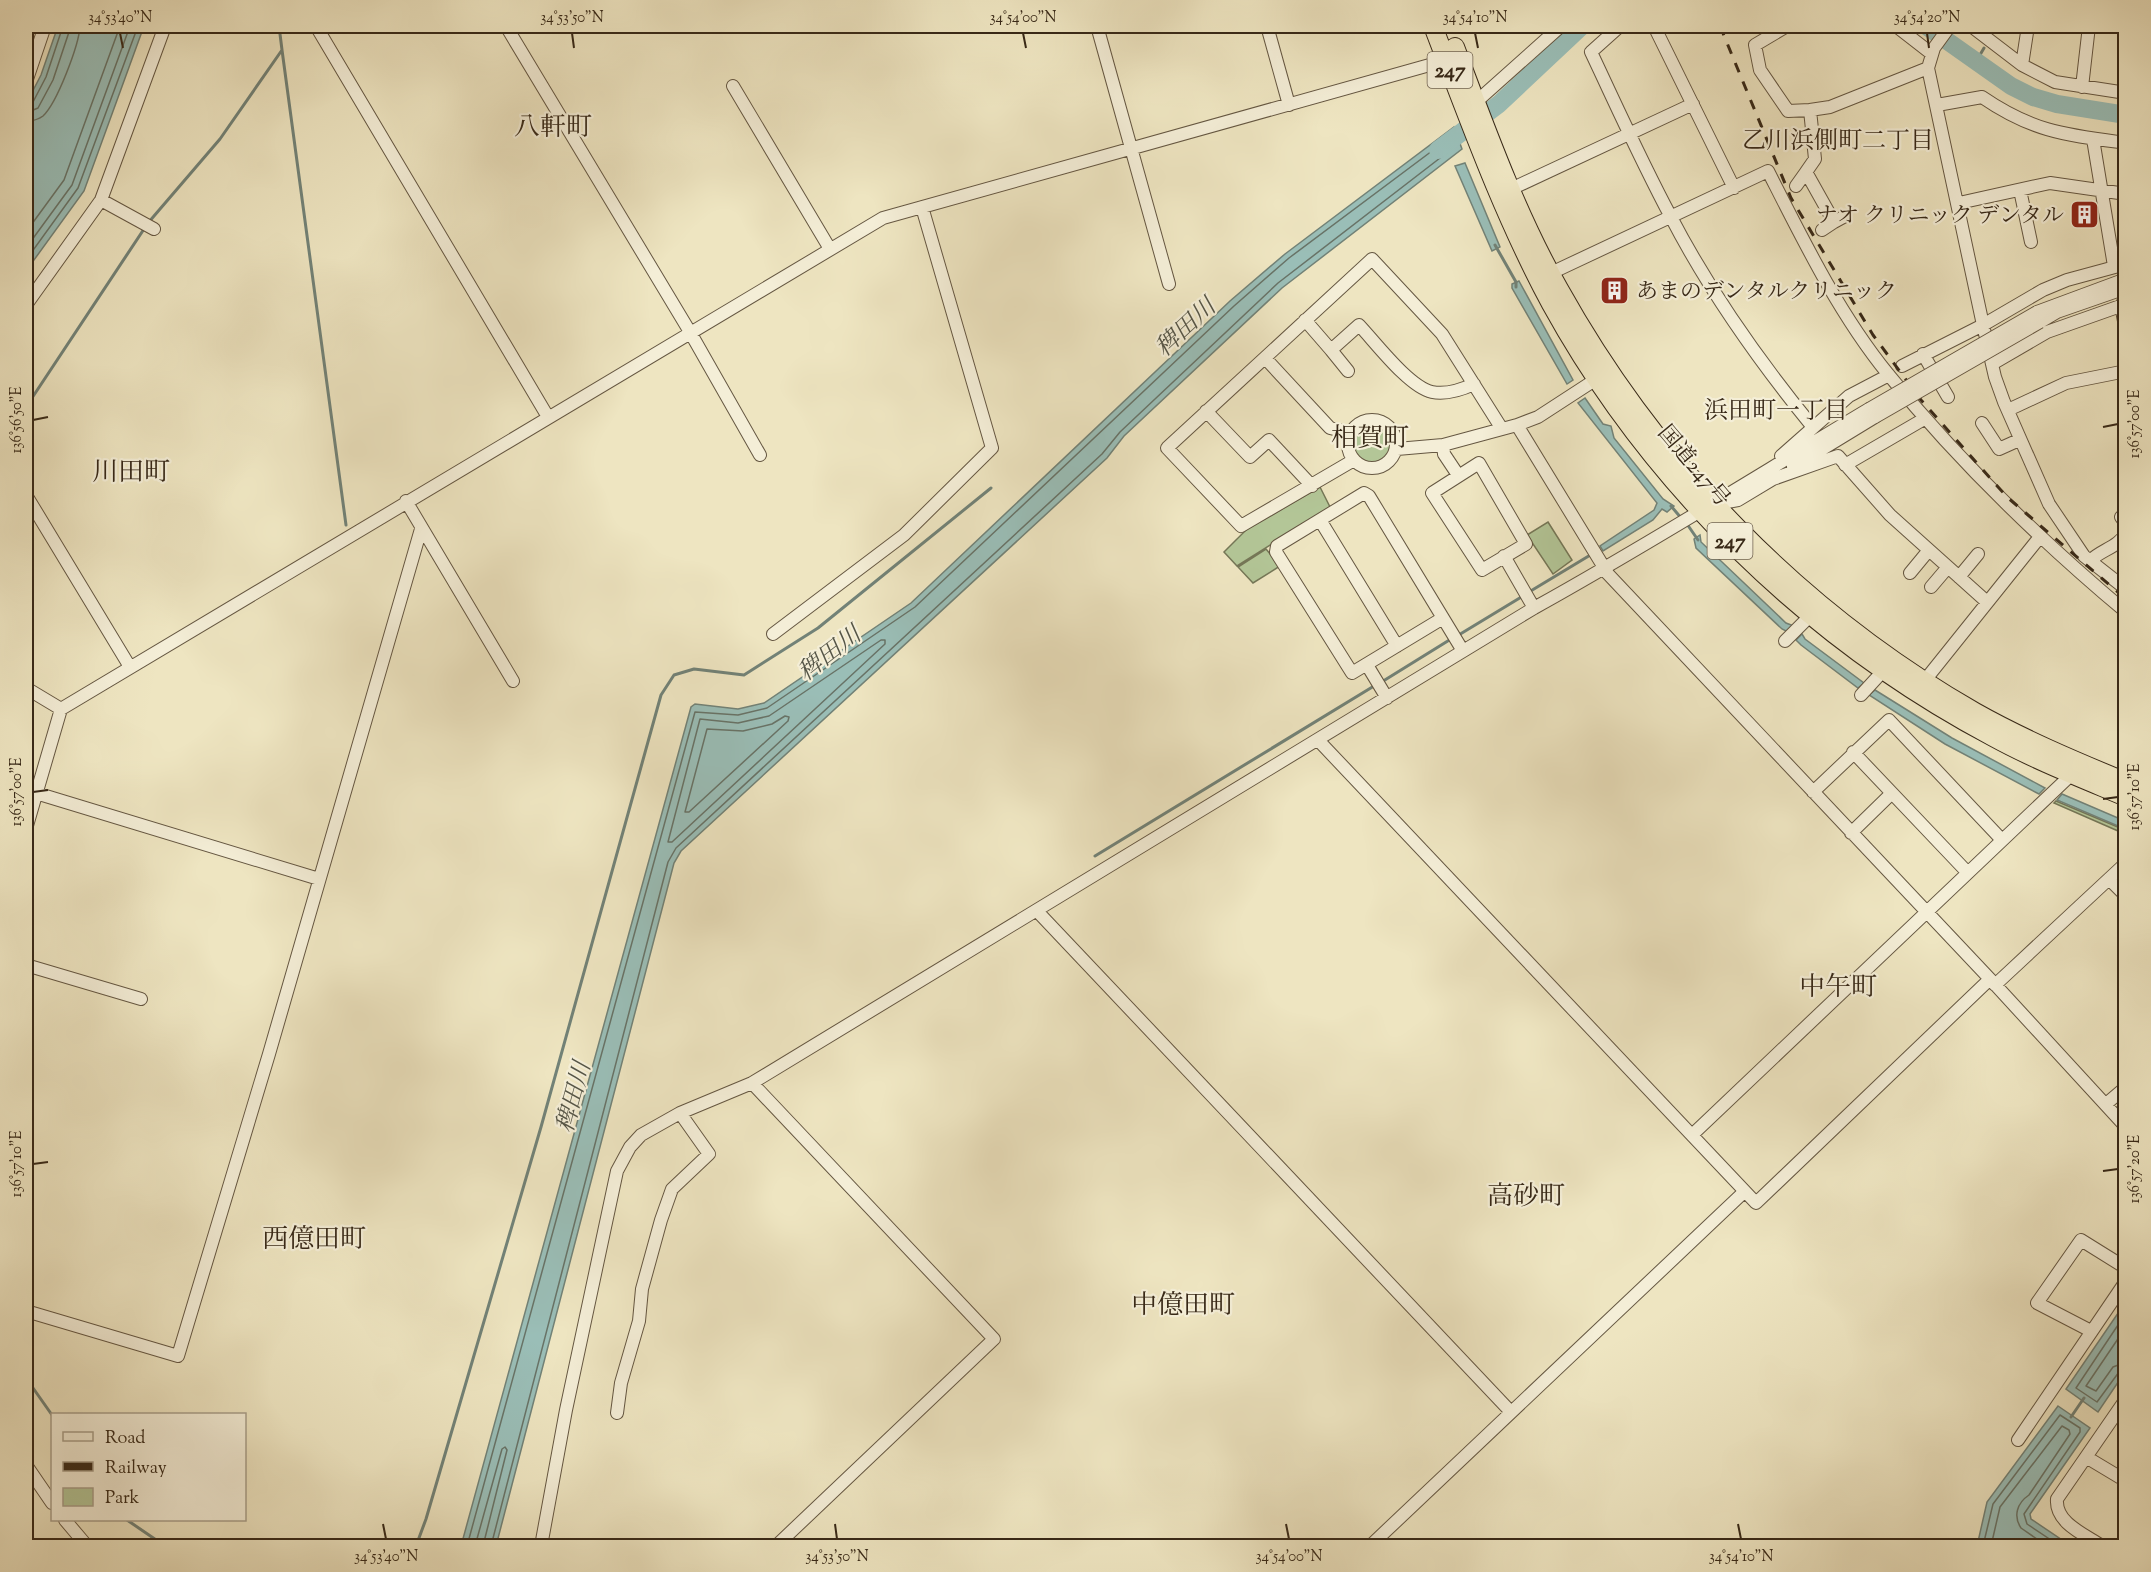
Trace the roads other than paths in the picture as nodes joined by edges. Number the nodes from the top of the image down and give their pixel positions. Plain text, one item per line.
1 (45, 26) edge
2 (165, 26) edge
3 (316, 26) edge
4 (506, 26) edge
5 (1097, 26) edge
6 (1267, 26) edge
7 (1433, 26) edge
8 (1446, 26) edge
9 (1561, 26) edge
10 (1620, 26) edge
11 (1654, 26) edge
12 (1787, 26) edge
13 (1896, 26) edge
14 (1950, 26) edge
15 (1971, 26) edge
16 (2028, 26) edge
17 (2089, 26) edge
18 (31, 50) edge
19 (1933, 51) junction
20 (1452, 58) junction
21 (2022, 65) junction
22 (1928, 68) junction
23 (26, 82) edge
24 (733, 86) dead end
25 (2082, 87) junction
26 (2126, 93) edge
27 (1289, 105) junction
28 (1693, 105) junction
29 (1937, 105) junction
30 (1473, 107) junction
31 (1810, 110) junction
32 (1630, 134) junction
33 (1483, 138) junction
34 (2093, 139) junction
35 (2126, 143) edge
36 (1131, 149) junction
37 (1806, 172) junction
38 (1796, 186) dead end
39 (1734, 188) junction
40 (1511, 189) junction
41 (2020, 190) junction
42 (2102, 191) junction
43 (2126, 194) edge
44 (101, 200) junction
45 (1959, 203) junction
46 (922, 207) junction
47 (1671, 217) junction
48 (154, 229) dead end
49 (1822, 230) dead end
50 (2031, 243) dead end
51 (830, 249) junction
52 (2120, 265) edge
53 (1551, 273) junction
54 (2126, 279) edge
55 (1169, 284) dead end
56 (2126, 288) edge
57 (26, 305) edge
58 (2123, 305) edge
59 (2038, 317) junction
60 (1305, 320) junction
61 (1983, 325) junction
62 (2126, 332) edge
63 (690, 333) junction
64 (1331, 350) junction
65 (1923, 354) junction
66 (1265, 358) junction
67 (1992, 364) junction
68 (1902, 366) dead end
69 (1348, 371) dead end
70 (2126, 371) edge
71 (1888, 375) junction
72 (1591, 382) junction
73 (1474, 384) junction
74 (1948, 397) dead end
75 (2008, 410) junction
76 (1206, 411) junction
77 (548, 417) junction
78 (1924, 419) junction
79 (1982, 423) dead end
80 (1517, 425) junction
81 (1812, 426) junction
82 (1502, 429) junction
83 (1351, 434) junction
84 (2019, 440) junction
85 (1443, 445) junction
86 (1396, 449) junction
87 (760, 455) dead end
88 (1354, 460) junction
89 (1845, 465) junction
90 (1770, 474) junction
91 (1458, 476) junction
92 (1312, 486) junction
93 (26, 495) edge
94 (406, 501) junction
95 (1703, 512) junction
96 (1320, 520) junction
97 (421, 529) junction
98 (2126, 532) edge
99 (2039, 538) junction
100 (1929, 550) junction
101 (1978, 554) dead end
102 (1504, 556) junction
103 (2090, 561) junction
104 (1602, 564) junction
105 (1948, 567) junction
106 (1910, 573) dead end
107 (1959, 577) junction
108 (1931, 587) dead end
109 (2126, 589) edge
110 (1529, 599) junction
111 (1987, 602) junction
112 (2126, 612) edge
113 (1443, 618) junction
114 (1806, 620) junction
115 (773, 634) dead end
116 (1785, 641) dead end
117 (1458, 642) junction
118 (1397, 646) junction
119 (1367, 665) junction
120 (130, 667) junction
121 (1879, 676) junction
122 (513, 681) dead end
123 (1920, 686) junction
124 (26, 688) edge
125 (1382, 689) junction
126 (1861, 695) dead end
127 (61, 710) junction
128 (1318, 740) junction
129 (1853, 752) junction
130 (2075, 768) junction
131 (2126, 782) edge
132 (31, 791) edge
133 (1813, 792) junction
134 (1892, 793) junction
135 (2126, 798) edge
136 (26, 829) edge
137 (1851, 833) junction
138 (2002, 840) junction
139 (2126, 863) edge
140 (1968, 873) junction
141 (319, 879) junction
142 (2109, 879) junction
143 (2126, 896) edge
144 (1037, 910) junction
145 (1926, 913) junction
146 (26, 965) edge
147 (1993, 982) junction
148 (141, 999) dead end
149 (752, 1083) junction
150 (2126, 1087) edge
151 (2106, 1104) junction
152 (680, 1113) junction
153 (2126, 1127) edge
154 (1692, 1135) junction
155 (610, 1168) dead end
156 (614, 1183) junction
157 (1744, 1192) junction
158 (2126, 1268) edge
159 (2126, 1281) edge
160 (26, 1311) edge
161 (2091, 1331) junction
162 (2125, 1399) edge
163 (1510, 1412) junction
164 (617, 1413) dead end
165 (2018, 1440) dead end
166 (2086, 1457) junction
167 (26, 1465) edge
168 (2126, 1481) edge
169 (51, 1502) edge
170 (66, 1521) edge
171 (87, 1546) edge
172 (541, 1546) edge
173 (776, 1546) edge
174 (1370, 1546) edge
175 (2102, 1546) edge

1 - 18 street
2 - 44 street
3 - 77 street
4 - 63 street
5 - 36 street
6 - 27 street
7 - 20 highway, 国道247号 / 247
8 - 20 highway, 国道247号 / 247
9 - 30 street
10 - 32 street
11 - 28 street
12 - 31 street
13 - 19 street
14 - 19 street
15 - 21 street
16 - 21 street
17 - 25 street
18 - 23 street
19 - 22 street
20 - 27 street
20 - 30 highway, 国道247号 / 247
21 - 25 street
22 - 29 street
22 - 31 street
24 - 51 street
25 - 26 street
27 - 36 street
28 - 32 street
28 - 39 street
29 - 34 street
29 - 45 street
30 - 33 highway, 国道247号 / 247
31 - 37 street
32 - 40 street
32 - 47 street
33 - 40 highway, 国道247号 / 247
33 - 72 highway, 国道247号 / 247
34 - 35 street
34 - 42 street
36 - 46 street
36 - 55 street
37 - 38 street
37 - 49 street
39 - 47 street
39 - 71 street
40 - 53 highway, 国道247号 / 247
41 - 42 street
41 - 45 street
41 - 50 street
42 - 43 street
42 - 52 street
44 - 48 street
44 - 57 street
45 - 61 street
46 - 51 street
46 - 115 street
47 - 53 street
47 - 81 street
51 - 63 street
52 - 61 street
53 - 95 highway, 国道247号 / 247
54 - 59 street
56 - 59 street
58 - 62 street
58 - 67 street
59 - 90 street, bridge
60 - 64 street
60 - 66 street
60 - 73 street
61 - 65 street
61 - 67 street
63 - 77 street
63 - 87 street
64 - 69 street
64 - 73 street
65 - 68 street
65 - 74 street
66 - 76 street
66 - 83 street
67 - 75 street
70 - 75 street
71 - 78 street
71 - 81 street
72 - 80 street
72 - 95 highway, 国道247号 / 247
73 - 82 street
75 - 84 street
76 - 92 street
76 - 92 street
77 - 94 street
78 - 89 street
78 - 99 street
79 - 84 street
80 - 82 street
80 - 104 street
81 - 90 street
82 - 85 street
83 - 86 street
83 - 88 street
84 - 103 street
85 - 86 street
85 - 91 street
86 - 88 street
88 - 92 street
89 - 90 street
89 - 100 street
90 - 95 street
91 - 102 street
91 - 102 street
93 - 120 street
94 - 97 street
94 - 120 street
95 - 104 street
95 - 114 highway, 国道247号 / 247
95 - 123 highway, 国道247号 / 247
96 - 113 street
96 - 118 street
96 - 119 street
97 - 122 street
97 - 141 street
98 - 103 street
99 - 111 street
99 - 112 street
100 - 105 street
100 - 106 street
101 - 107 street
102 - 110 street
103 - 109 street
104 - 110 street
104 - 133 street
105 - 107 street
105 - 108 street
107 - 111 street
110 - 117 street
111 - 123 street
113 - 117 street
113 - 118 street
114 - 116 street
114 - 121 highway, 国道247号 / 247
117 - 125 street
118 - 119 street
119 - 125 street
120 - 127 street
121 - 123 highway, 国道247号 / 247
121 - 126 street
123 - 130 highway, 国道247号 / 247
124 - 127 street
125 - 128 street
127 - 132 street
128 - 144 street
128 - 154 street
129 - 133 street
129 - 134 street
129 - 138 street
130 - 131 highway, 国道247号 / 247
130 - 135 highway, 国道247号 / 247
130 - 138 street
132 - 136 street
132 - 141 street
133 - 137 street
134 - 137 street
134 - 140 street
137 - 145 street
138 - 140 street
139 - 142 street
140 - 145 street
141 - 160 street
142 - 143 street
142 - 147 street
144 - 149 street
144 - 163 street
145 - 147 street
145 - 154 street
146 - 148 street
147 - 151 street
147 - 157 street
149 - 152 street
149 - 173 street
150 - 151 street
151 - 153 street
152 - 156 street
152 - 164 street
154 - 157 street
155 - 156 street
156 - 172 street
157 - 163 street
158 - 161 street
159 - 161 street
161 - 165 street
162 - 166 street
163 - 174 street
166 - 168 street
166 - 175 street
167 - 169 street
170 - 171 street

